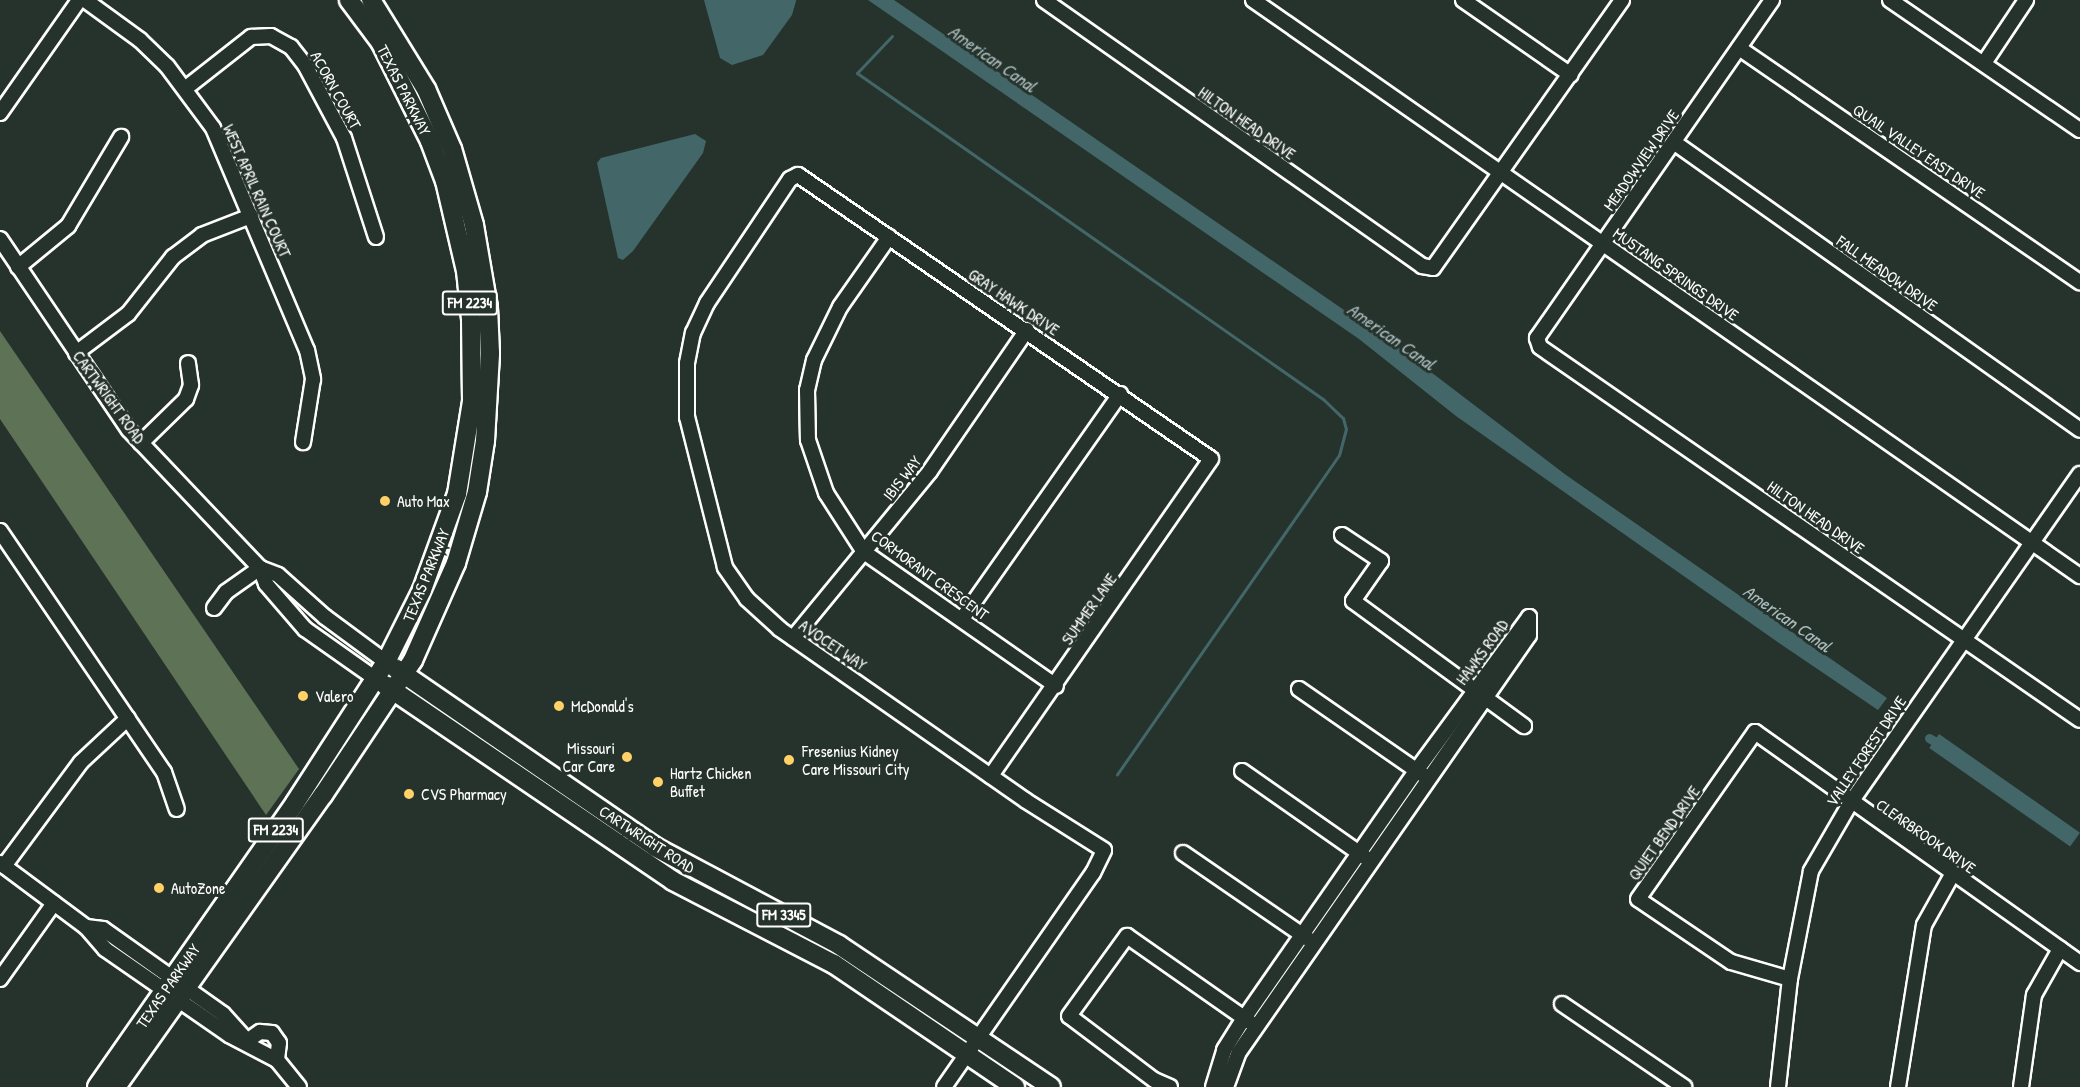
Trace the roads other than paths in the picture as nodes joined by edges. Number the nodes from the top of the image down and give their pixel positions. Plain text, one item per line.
1 (79, 0) edge
2 (85, 0) edge
3 (349, 0) edge
4 (371, 0) edge
5 (1044, 0) edge
6 (1253, 0) edge
7 (1463, 0) edge
8 (1622, 0) edge
9 (1772, 0) edge
10 (1890, 0) edge
11 (2026, 0) edge
12 (1739, 48) junction
13 (1984, 63) junction
14 (1571, 75) junction
15 (186, 88) junction
16 (5, 95) edge
17 (0, 113) edge
18 (2080, 130) edge
19 (121, 137) dead end
20 (1675, 143) junction
21 (1502, 173) junction
22 (798, 175) joint
23 (251, 216) junction
24 (376, 237) dead end
25 (889, 237) junction
26 (0, 239) edge
27 (1602, 243) junction
28 (18, 267) junction
29 (2080, 282) edge
30 (1027, 330) junction
31 (1537, 338) joint
32 (76, 353) junction
33 (188, 363) dead end
34 (1120, 393) junction
35 (2080, 430) edge
36 (303, 442) dead end
37 (141, 443) junction
38 (1211, 459) joint
39 (2080, 474) edge
40 (0, 531) edge
41 (1342, 535) dead end
42 (2032, 541) junction
43 (864, 552) junction
44 (260, 568) junction
45 (2080, 576) edge
46 (214, 608) dead end
47 (962, 619) junction
48 (793, 638) junction
49 (1963, 638) junction
50 (386, 662) junction
51 (404, 674) junction
52 (376, 679) junction
53 (1056, 686) junction
54 (1299, 689) dead end
55 (393, 690) junction
56 (1474, 691) junction
57 (1486, 700) junction
58 (128, 718) junction
59 (2080, 720) edge
60 (1524, 726) dead end
61 (1755, 732) joint
62 (1242, 771) dead end
63 (1416, 771) junction
64 (992, 776) junction
65 (1430, 780) junction
66 (560, 781) junction
67 (550, 797) junction
68 (1851, 802) junction
69 (177, 809) dead end
70 (655, 847) junction
71 (1183, 853) dead end
72 (1359, 853) junction
73 (1372, 862) junction
74 (646, 863) junction
75 (2, 864) edge
76 (1952, 875) junction
77 (54, 903) junction
78 (799, 922) junction
79 (1302, 935) junction
80 (791, 940) junction
81 (1315, 944) junction
82 (2060, 949) junction
83 (2080, 963) edge
84 (0, 979) edge
85 (1790, 979) junction
86 (175, 989) junction
87 (1562, 1005) dead end
88 (1245, 1017) junction
89 (1257, 1026) junction
90 (975, 1037) junction
91 (247, 1041) junction
92 (966, 1054) junction
93 (277, 1060) junction
94 (97, 1087) edge
95 (116, 1087) edge
96 (299, 1087) edge
97 (944, 1087) edge
98 (1015, 1087) edge
99 (1051, 1087) edge
100 (1170, 1087) edge
101 (1214, 1087) edge
102 (1226, 1087) edge
103 (1684, 1087) edge
104 (1778, 1087) edge
105 (1898, 1087) edge
106 (2021, 1087) edge

1 - 16 street
2 - 15 street, WEST APRIL RAIN COURT
3 - 50 main road, TEXAS PARKWAY / FM 2234
4 - 51 main road, TEXAS PARKWAY / FM 2234
5 - 21 street, HILTON HEAD DRIVE
6 - 21 street, MUSTANG SPRINGS DRIVE
7 - 14 street
8 - 14 street
9 - 12 street, MEADOWVIEW DRIVE
10 - 13 street
11 - 13 street
12 - 20 street, MEADOWVIEW DRIVE
12 - 29 street, QUAIL VALLEY EAST DRIVE
13 - 18 street
14 - 21 street
15 - 23 street, WEST APRIL RAIN COURT
15 - 24 street, ACORN COURT
16 - 17 street
19 - 28 street
20 - 27 street, MEADOWVIEW DRIVE
20 - 35 street, FALL MEADOW DRIVE
21 - 27 street, MUSTANG SPRINGS DRIVE
22 - 25 street, GRAY HAWK DRIVE
22 - 48 street, AVOCET WAY
23 - 32 street
23 - 36 street, WEST APRIL RAIN COURT
25 - 30 street, GRAY HAWK DRIVE
25 - 43 street, CORMORANT CRESCENT
26 - 28 street, CARTWRIGHT ROAD
27 - 31 street, MEADOWVIEW DRIVE
27 - 42 street, MUSTANG SPRINGS DRIVE
28 - 32 street, CARTWRIGHT ROAD
30 - 34 street, GRAY HAWK DRIVE
30 - 43 street, IBIS WAY
31 - 49 street, HILTON HEAD DRIVE
32 - 37 street, CARTWRIGHT ROAD
33 - 37 street
34 - 38 street, GRAY HAWK DRIVE
34 - 47 street
37 - 44 street, CARTWRIGHT ROAD
38 - 53 street, SUMMER LANE
39 - 42 street, VALLEY FOREST DRIVE
40 - 58 street
41 - 56 street
42 - 45 street, MUSTANG SPRINGS DRIVE
42 - 49 street, VALLEY FOREST DRIVE
43 - 47 street, CORMORANT CRESCENT
43 - 48 street, IBIS WAY
44 - 46 street
44 - 50 street, CARTWRIGHT ROAD
44 - 52 street, CARTWRIGHT ROAD
47 - 53 street, CORMORANT CRESCENT
48 - 64 street, AVOCET WAY
49 - 59 street, HILTON HEAD DRIVE
49 - 68 street, VALLEY FOREST DRIVE
50 - 51 main road, CARTWRIGHT ROAD
50 - 52 main road, TEXAS PARKWAY / FM 2234
51 - 55 main road, TEXAS PARKWAY / FM 2234
51 - 66 main road, CARTWRIGHT ROAD / FM 3345
52 - 55 main road, CARTWRIGHT ROAD
52 - 86 main road, TEXAS PARKWAY / FM 2234
53 - 64 street, SUMMER LANE
54 - 63 street
55 - 67 main road, CARTWRIGHT ROAD / FM 3345
55 - 86 main road, TEXAS PARKWAY / FM 2234
56 - 57 street
56 - 57 street, HAWKS ROAD
56 - 63 street, HAWKS ROAD
57 - 60 street
57 - 65 street, HAWKS ROAD
58 - 69 street
58 - 75 street
61 - 68 street, CLEARBROOK DRIVE
61 - 85 street, QUIET BEND DRIVE
62 - 72 street
63 - 65 street
63 - 72 street, HAWKS ROAD
64 - 90 street, AVOCET WAY
65 - 73 street, HAWKS ROAD
66 - 67 main road
66 - 70 main road, CARTWRIGHT ROAD / FM 3345
67 - 74 main road, CARTWRIGHT ROAD / FM 3345
68 - 76 street, CLEARBROOK DRIVE
68 - 85 street, VALLEY FOREST DRIVE
70 - 74 main road
70 - 78 main road, CARTWRIGHT ROAD / FM 3345
71 - 79 street
72 - 73 street
72 - 79 street, HAWKS ROAD
73 - 81 street, HAWKS ROAD
74 - 80 main road, CARTWRIGHT ROAD / FM 3345
75 - 77 street
76 - 82 street, CLEARBROOK DRIVE
76 - 105 street
77 - 84 street
77 - 86 street
78 - 80 main road
78 - 90 main road, CARTWRIGHT ROAD / FM 3345
79 - 81 street
79 - 88 street, HAWKS ROAD
80 - 92 main road, CARTWRIGHT ROAD / FM 3345
81 - 89 street, HAWKS ROAD
82 - 83 street, CLEARBROOK DRIVE
82 - 106 street
85 - 104 street, VALLEY FOREST DRIVE
86 - 91 street
86 - 94 main road, TEXAS PARKWAY / FM 2234
86 - 95 main road, TEXAS PARKWAY / FM 2234
87 - 103 street
88 - 89 street
88 - 100 street
88 - 101 street, HAWKS ROAD
89 - 102 street, HAWKS ROAD
90 - 92 street
90 - 99 main road, CARTWRIGHT ROAD / FM 3345
91 - 93 street
91 - 93 street
92 - 97 street
92 - 98 main road, CARTWRIGHT ROAD / FM 3345
93 - 96 street

